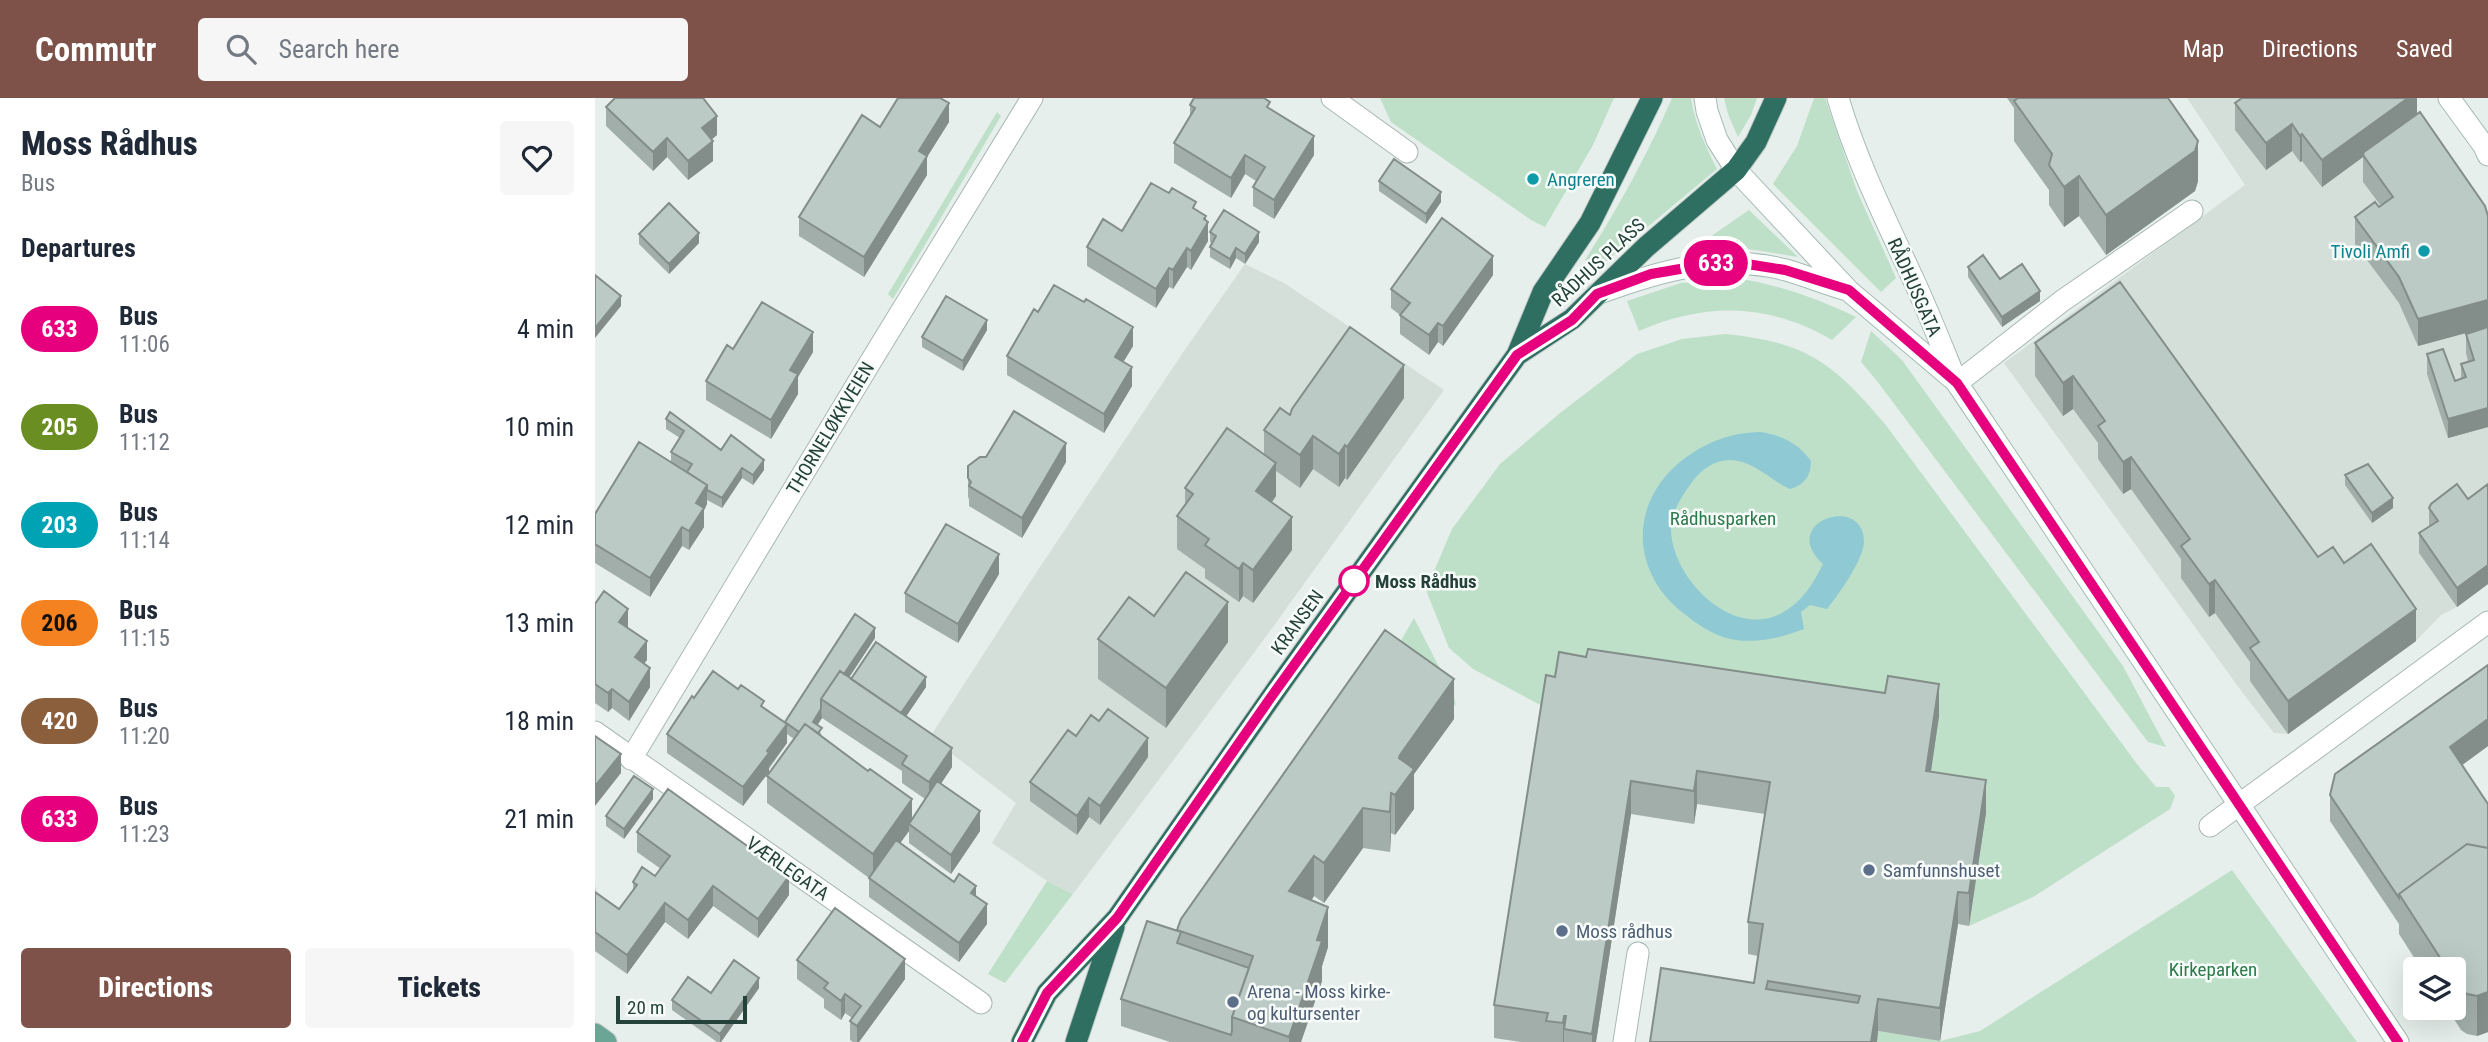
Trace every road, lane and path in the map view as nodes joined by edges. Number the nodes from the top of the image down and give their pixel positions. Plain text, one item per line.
1 (1032, 98) edge
2 (1332, 98) edge
3 (1653, 98) edge
4 (1705, 98) edge
5 (1776, 98) edge
6 (1838, 98) edge
7 (2451, 99) edge
8 (1406, 152) dead end
9 (2488, 155) edge
10 (1736, 170) junction
11 (2192, 211) dead end
12 (1849, 290) junction
13 (1597, 294) junction
14 (1517, 355) junction
15 (1957, 383) junction
16 (2488, 622) edge
17 (595, 733) edge
18 (631, 759) junction
19 (2240, 804) junction
20 (2210, 826) dead end
21 (1117, 918) junction
22 (1638, 953) dead end
23 (981, 1003) dead end
24 (595, 1034) edge
25 (606, 1042) edge
26 (1022, 1042) edge
27 (1076, 1042) edge
28 (1623, 1042) edge
29 (2398, 1042) edge

1 - 18 street, THORNELØKKVEIEN
2 - 8 street
3 - 14 highway, RÅDHUS PLASS
4 - 10 street, RÅDHUSGATA
5 - 10 highway, RÅDHUS PLASS
6 - 15 street, RÅDHUSGATA
7 - 9 street
10 - 12 street, RÅDHUSGATA
10 - 13 highway, RÅDHUS PLASS
11 - 15 street
12 - 13 street, RÅDHUSGATA
12 - 15 street, RÅDHUSGATA
13 - 14 highway, RÅDHUS PLASS
14 - 21 highway, KRANSEN
15 - 19 street
16 - 19 street
17 - 18 street, VÆRLEGATA
18 - 23 street, VÆRLEGATA
19 - 20 street
19 - 29 street
21 - 26 highway, KRANSEN
21 - 27 highway, KRANSEN
22 - 28 street
24 - 25 main road

